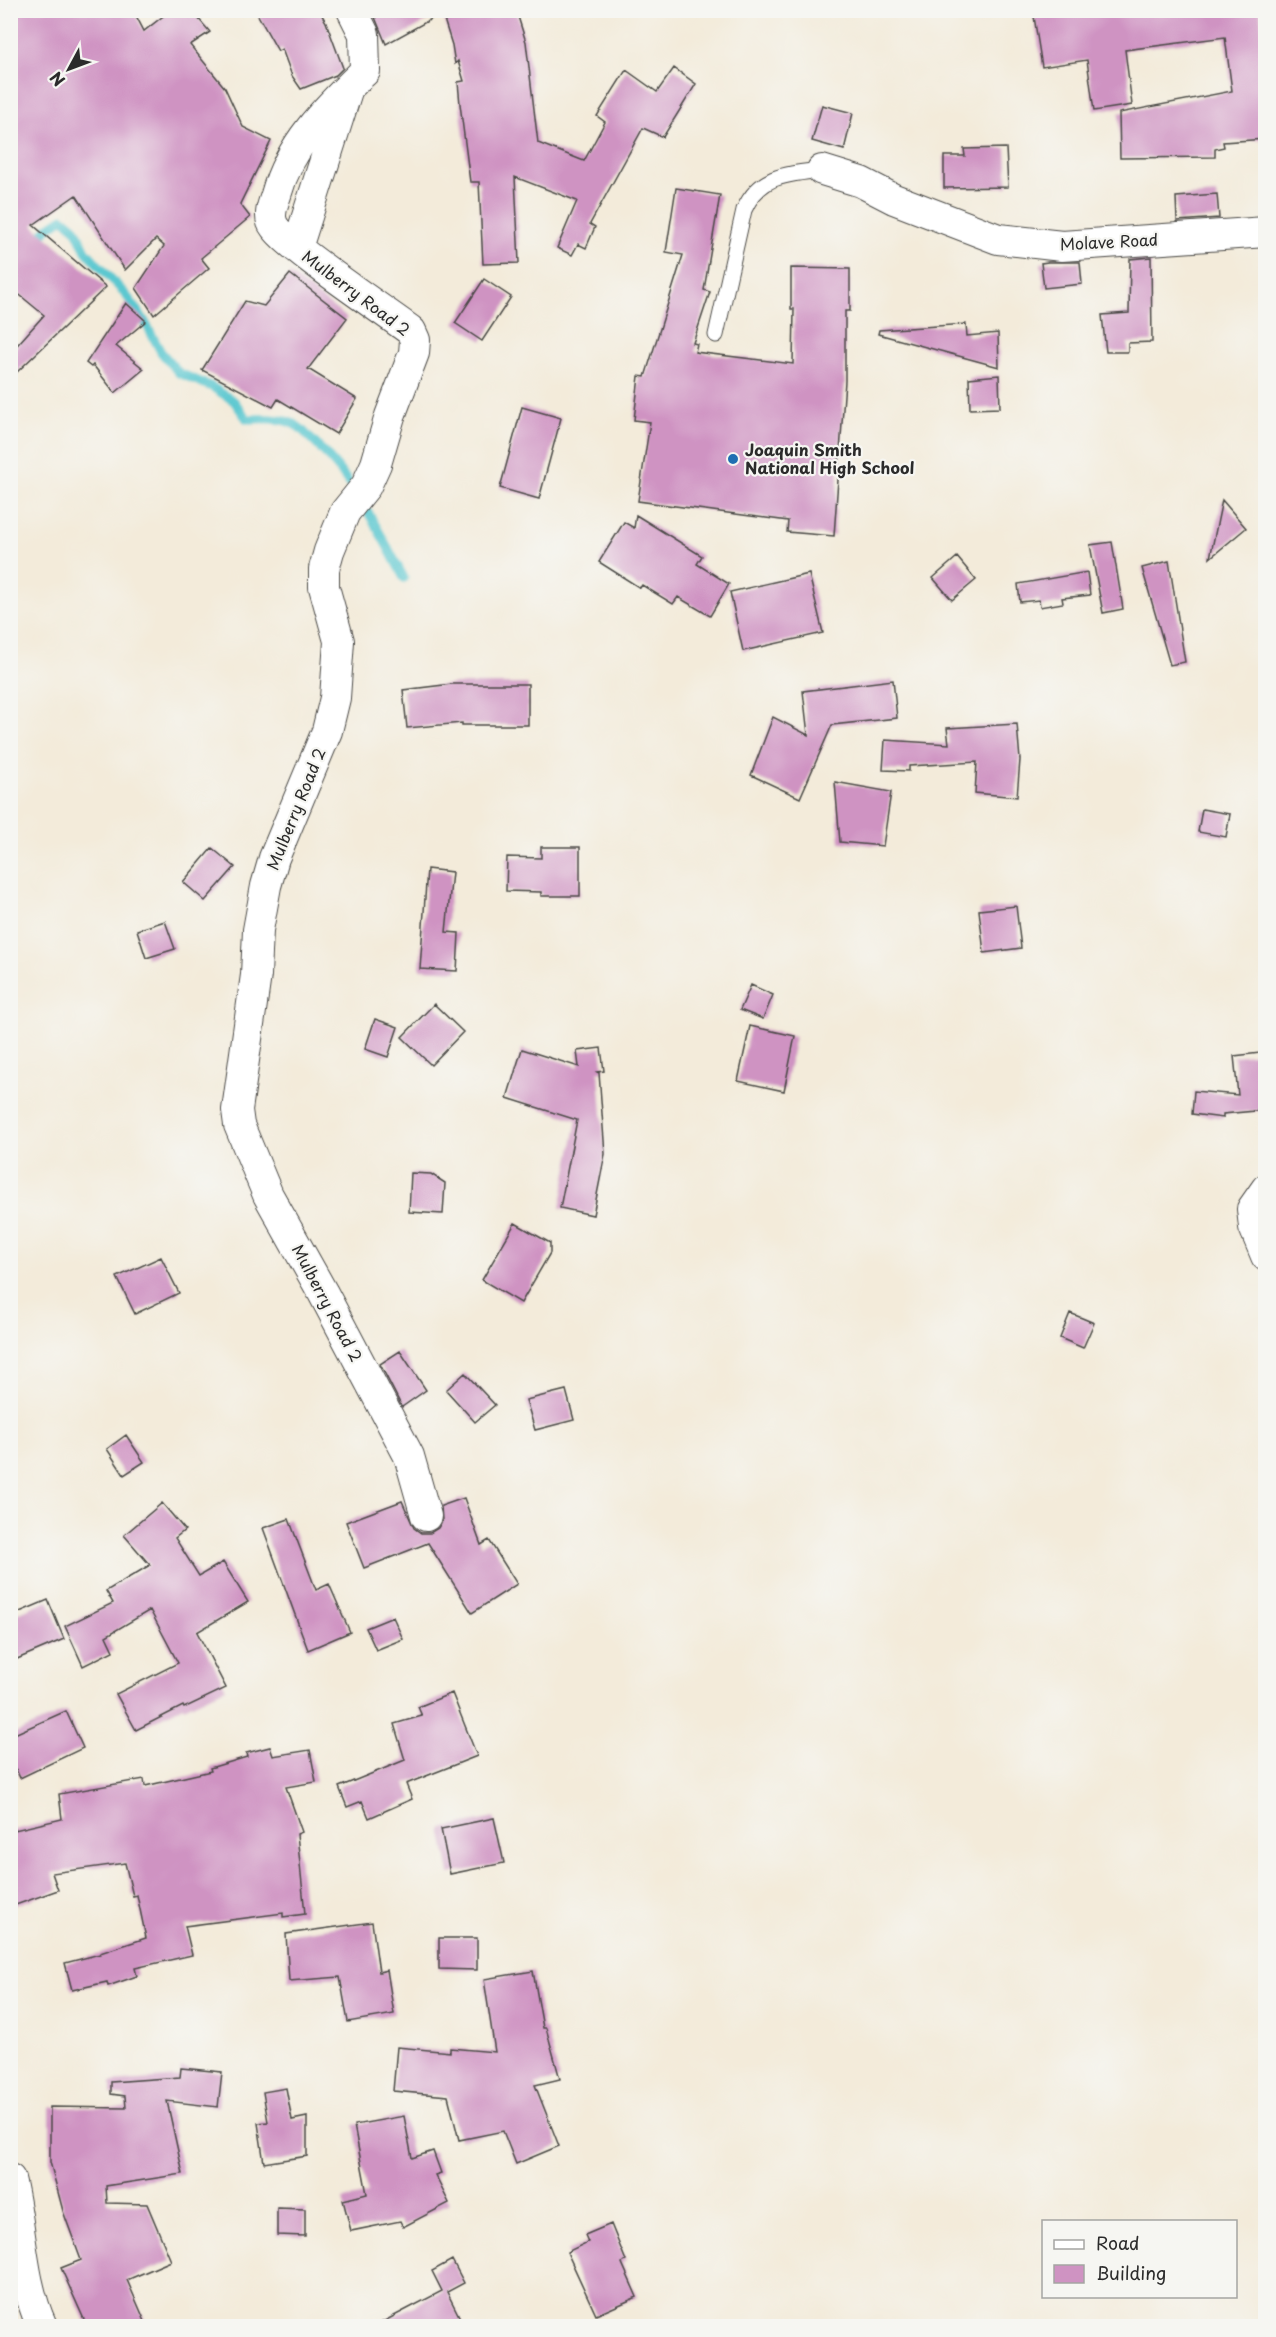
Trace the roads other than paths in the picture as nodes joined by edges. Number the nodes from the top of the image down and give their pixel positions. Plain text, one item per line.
1 (352, 10) edge
2 (822, 170) joint
3 (1266, 232) edge
4 (716, 334) dead end
5 (1266, 1189) edge
6 (1266, 1256) edge
7 (426, 1515) dead end
8 (10, 2179) edge
9 (42, 2326) edge

1 - 7 street, Mulberry Road 2
2 - 3 street, Molave Road
2 - 4 lane
5 - 6 street
8 - 9 street

